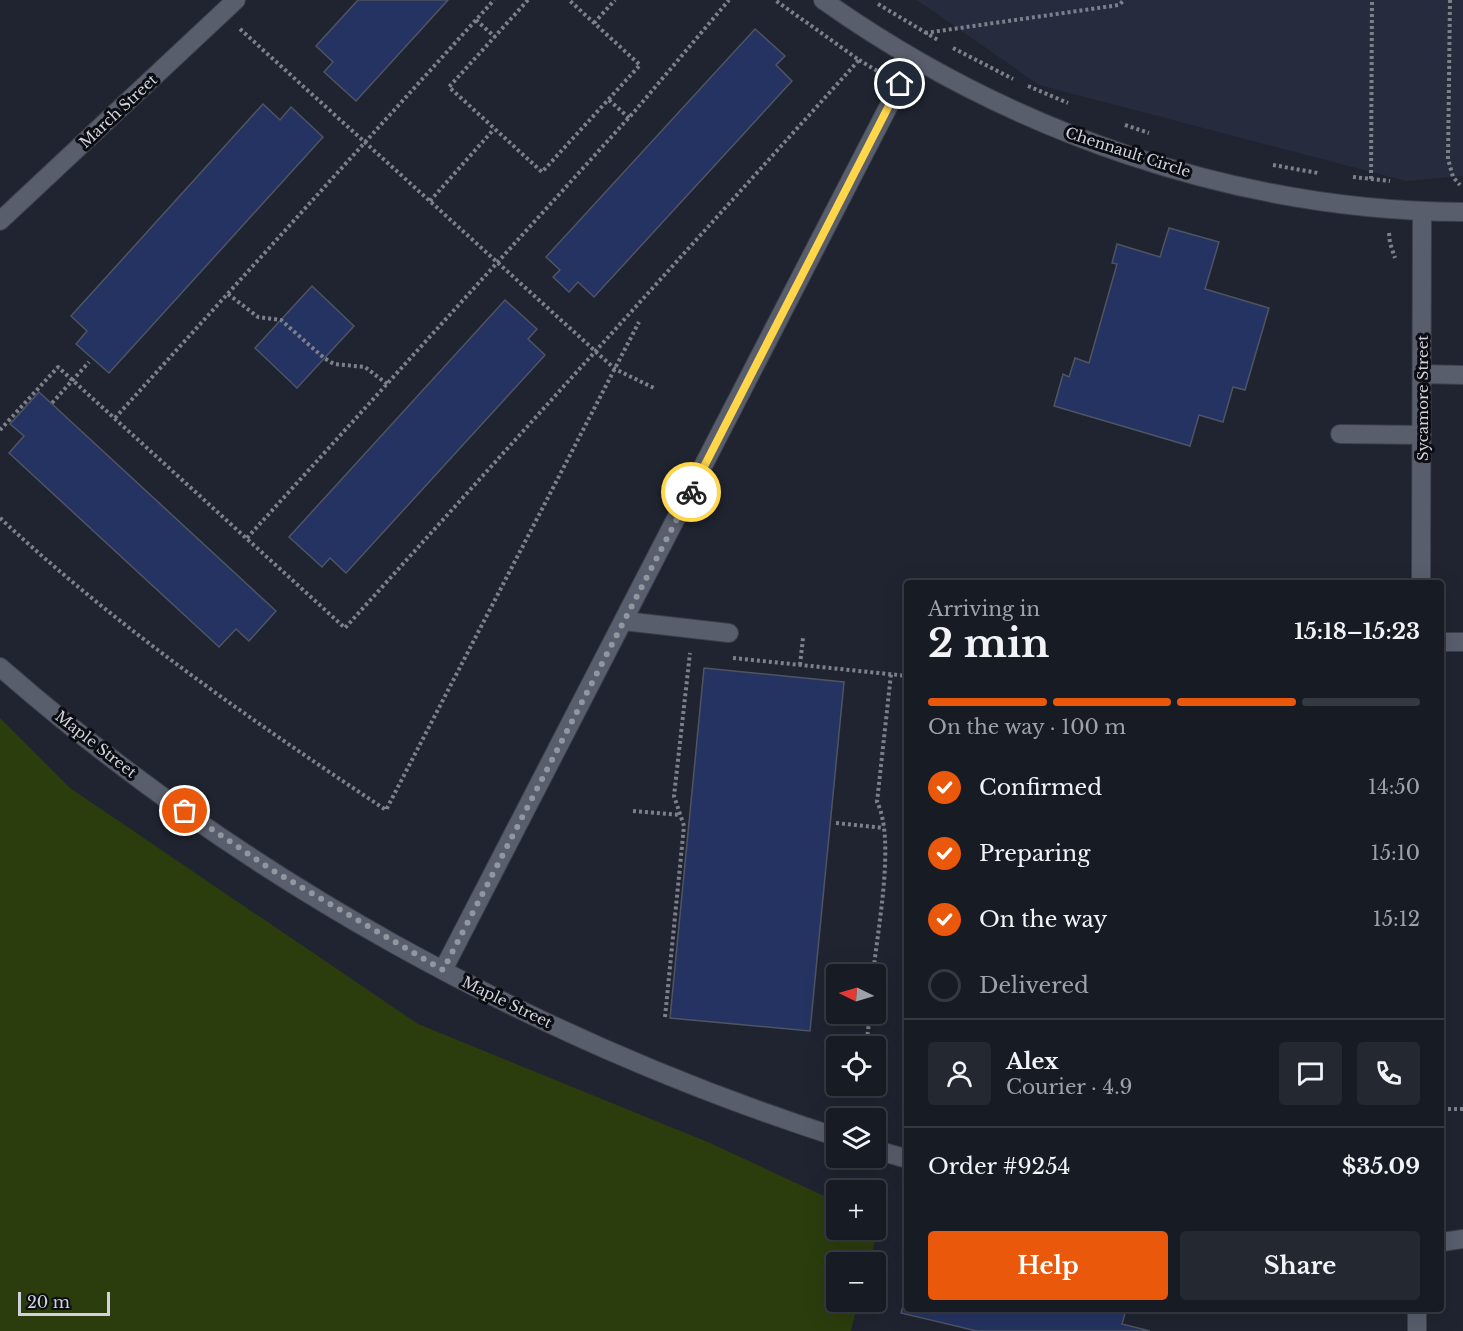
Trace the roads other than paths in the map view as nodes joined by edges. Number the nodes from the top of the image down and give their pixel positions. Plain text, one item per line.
1 (236, 0) edge
2 (823, 0) edge
3 (913, 59) junction
4 (1422, 212) junction
5 (1463, 212) edge
6 (0, 221) edge
7 (1422, 374) junction
8 (1463, 375) edge
9 (1340, 434) dead end
10 (1422, 435) junction
11 (1421, 580) edge
12 (624, 621) junction
13 (729, 633) dead end
14 (1444, 642) edge
15 (1463, 642) edge
16 (0, 667) edge
17 (443, 970) junction
18 (826, 1133) edge
19 (886, 1153) edge
20 (904, 1159) edge
21 (1463, 1239) edge
22 (1444, 1242) edge
23 (1417, 1312) edge
24 (1417, 1331) edge

1 - 6 street, March Street
2 - 3 street, Chennault Circle
3 - 4 street, Chennault Circle
3 - 12 street
4 - 5 street, Chennault Circle
4 - 7 street, Sycamore Street
7 - 8 street
7 - 10 street, Sycamore Street
9 - 10 street
10 - 11 street, Sycamore Street
12 - 13 street
12 - 17 street
14 - 15 street
16 - 17 street, Maple Street
17 - 18 street, Maple Street
19 - 20 street
21 - 22 street
23 - 24 street

